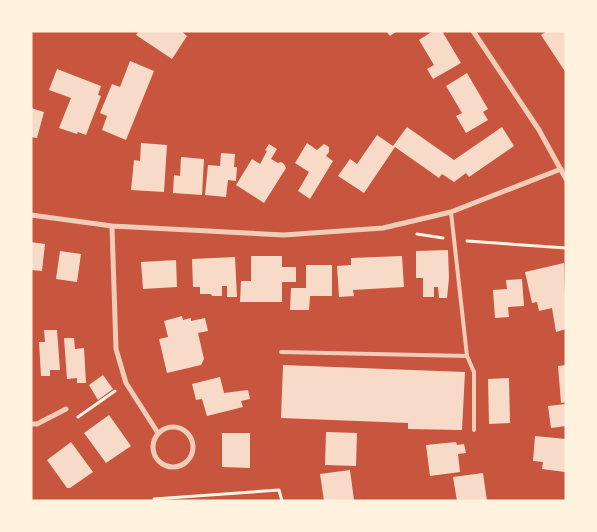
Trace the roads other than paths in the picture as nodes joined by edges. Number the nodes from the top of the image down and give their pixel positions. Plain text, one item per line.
1 (473, 31) edge
2 (561, 169) junction
3 (566, 179) edge
4 (452, 212) junction
5 (31, 215) edge
6 (112, 226) junction
7 (281, 352) dead end
8 (468, 356) junction
9 (66, 409) road end
10 (31, 424) edge
11 (474, 430) dead end
12 (158, 433) junction

1 - 2 street
2 - 3 street
2 - 4 street
4 - 6 street
4 - 8 lane
5 - 6 street
6 - 12 street
7 - 8 lane
8 - 11 lane
9 - 10 street
12 - 12 street

